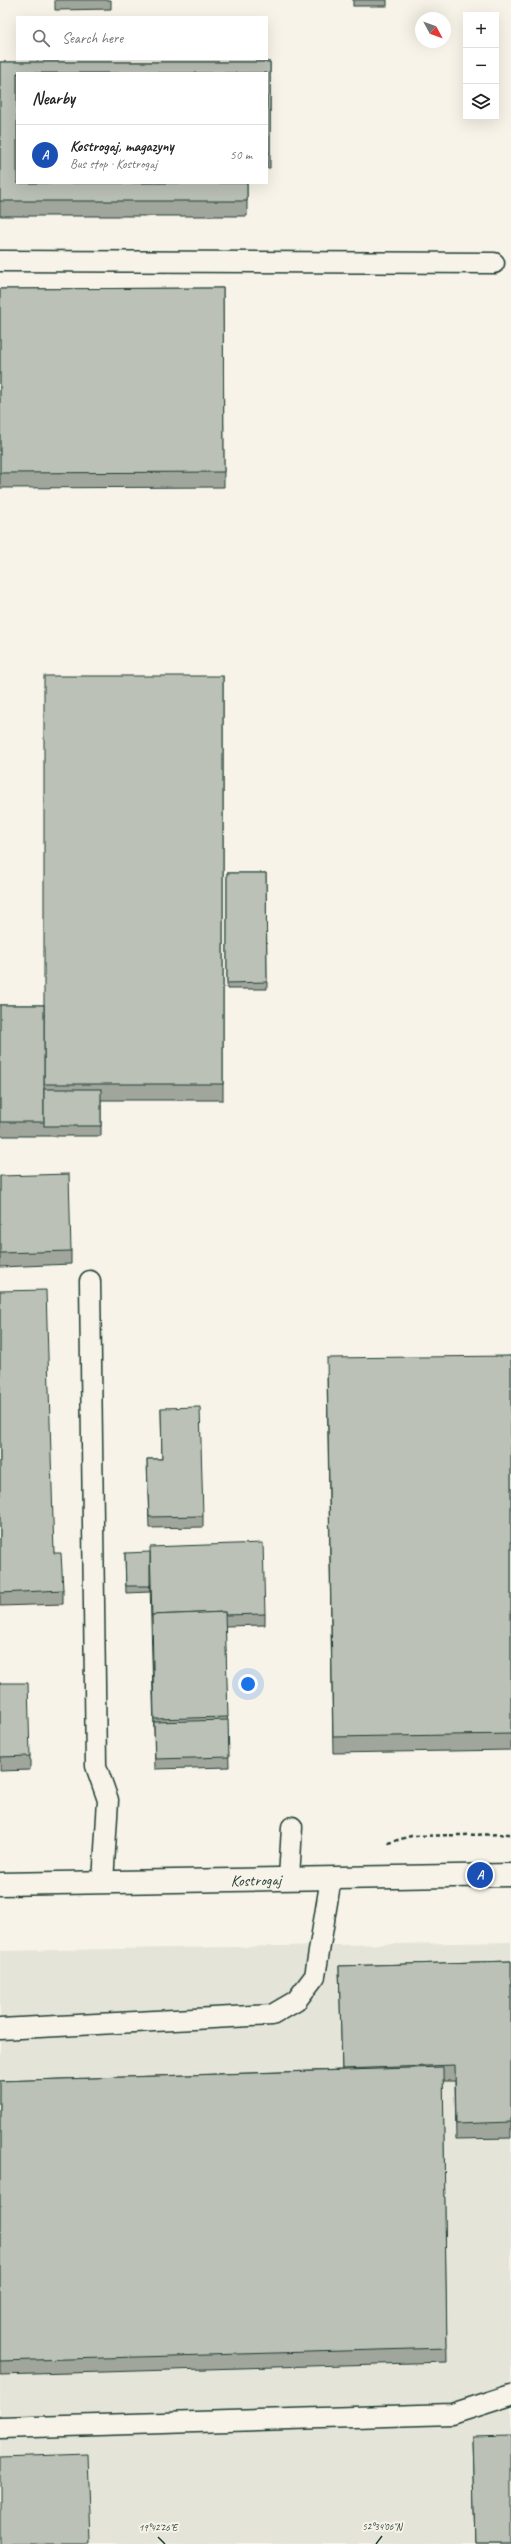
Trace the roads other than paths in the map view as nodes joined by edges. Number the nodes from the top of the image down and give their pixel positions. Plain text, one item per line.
1 (0, 261) edge
2 (494, 263) dead end
3 (90, 1281) dead end
4 (292, 1826) dead end
5 (511, 1874) edge
6 (289, 1878) junction
7 (331, 1878) junction
8 (104, 1882) junction
9 (0, 1884) edge
10 (0, 2029) edge
11 (511, 2395) edge
12 (0, 2428) edge

1 - 2 lane
3 - 8 lane
4 - 6 lane
5 - 7 street, Kostrogaj
6 - 7 street, Kostrogaj
6 - 8 street, Kostrogaj
7 - 10 lane
8 - 9 street, Kostrogaj
11 - 12 lane

